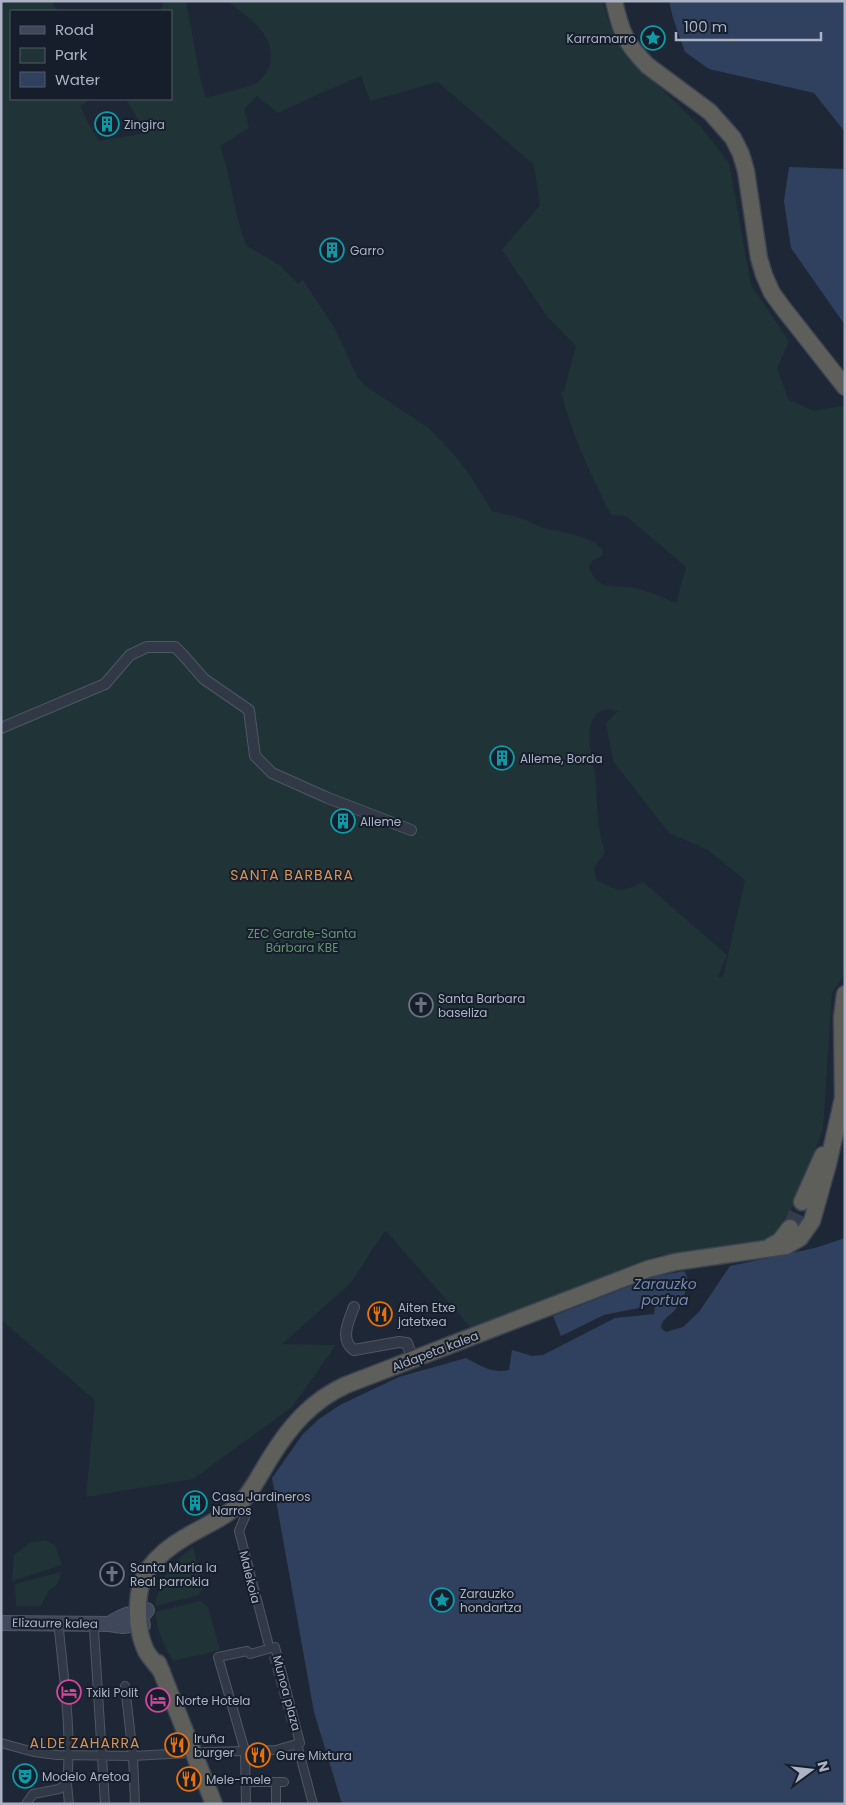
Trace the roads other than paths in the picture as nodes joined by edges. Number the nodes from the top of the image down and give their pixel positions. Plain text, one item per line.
1 (614, 1) edge
2 (845, 387) edge
3 (1, 728) edge
4 (411, 830) dead end
5 (845, 994) edge
6 (838, 1120) junction
7 (802, 1202) tunnel mouth
8 (790, 1228) tunnel mouth
9 (762, 1250) junction
10 (354, 1307) dead end
11 (412, 1360) junction
12 (247, 1512) dead end
13 (166, 1550) junction
14 (136, 1618) junction
15 (1, 1623) edge
16 (59, 1630) dead end
17 (94, 1630) dead end
18 (268, 1642) tunnel mouth
19 (160, 1667) junction
20 (126, 1686) dead end
21 (1, 1743) edge
22 (297, 1744) junction
23 (245, 1751) junction
24 (204, 1752) dead end
25 (188, 1753) dead end
26 (69, 1755) junction
27 (102, 1756) junction
28 (132, 1756) junction
29 (245, 1782) junction
30 (67, 1784) junction
31 (26, 1804) edge
32 (69, 1804) edge
33 (105, 1804) edge
34 (135, 1804) edge
35 (214, 1804) edge
36 (246, 1804) edge
37 (276, 1804) edge
38 (312, 1804) edge

1 - 2 highway
3 - 4 street
5 - 6 highway
6 - 7 highway
6 - 9 highway, Aldapeta kalea
8 - 9 highway
9 - 11 highway, Aldapeta kalea
10 - 11 street
11 - 13 highway, Aldapeta kalea
12 - 18 street, Malekoia
13 - 14 highway
13 - 14 highway, Aldapeta kalea
14 - 15 main road, Elizaurre kalea
14 - 19 highway
14 - 19 highway
16 - 26 street
17 - 27 street
19 - 35 highway
20 - 28 street
21 - 26 street
22 - 23 street, Munoa plaza
22 - 23 street, Munoa plaza
22 - 38 street
23 - 24 street
23 - 29 street
25 - 28 street
26 - 27 street
26 - 30 street
27 - 28 street
27 - 33 street
28 - 34 street
29 - 36 street
29 - 37 street
30 - 31 street
30 - 32 street

